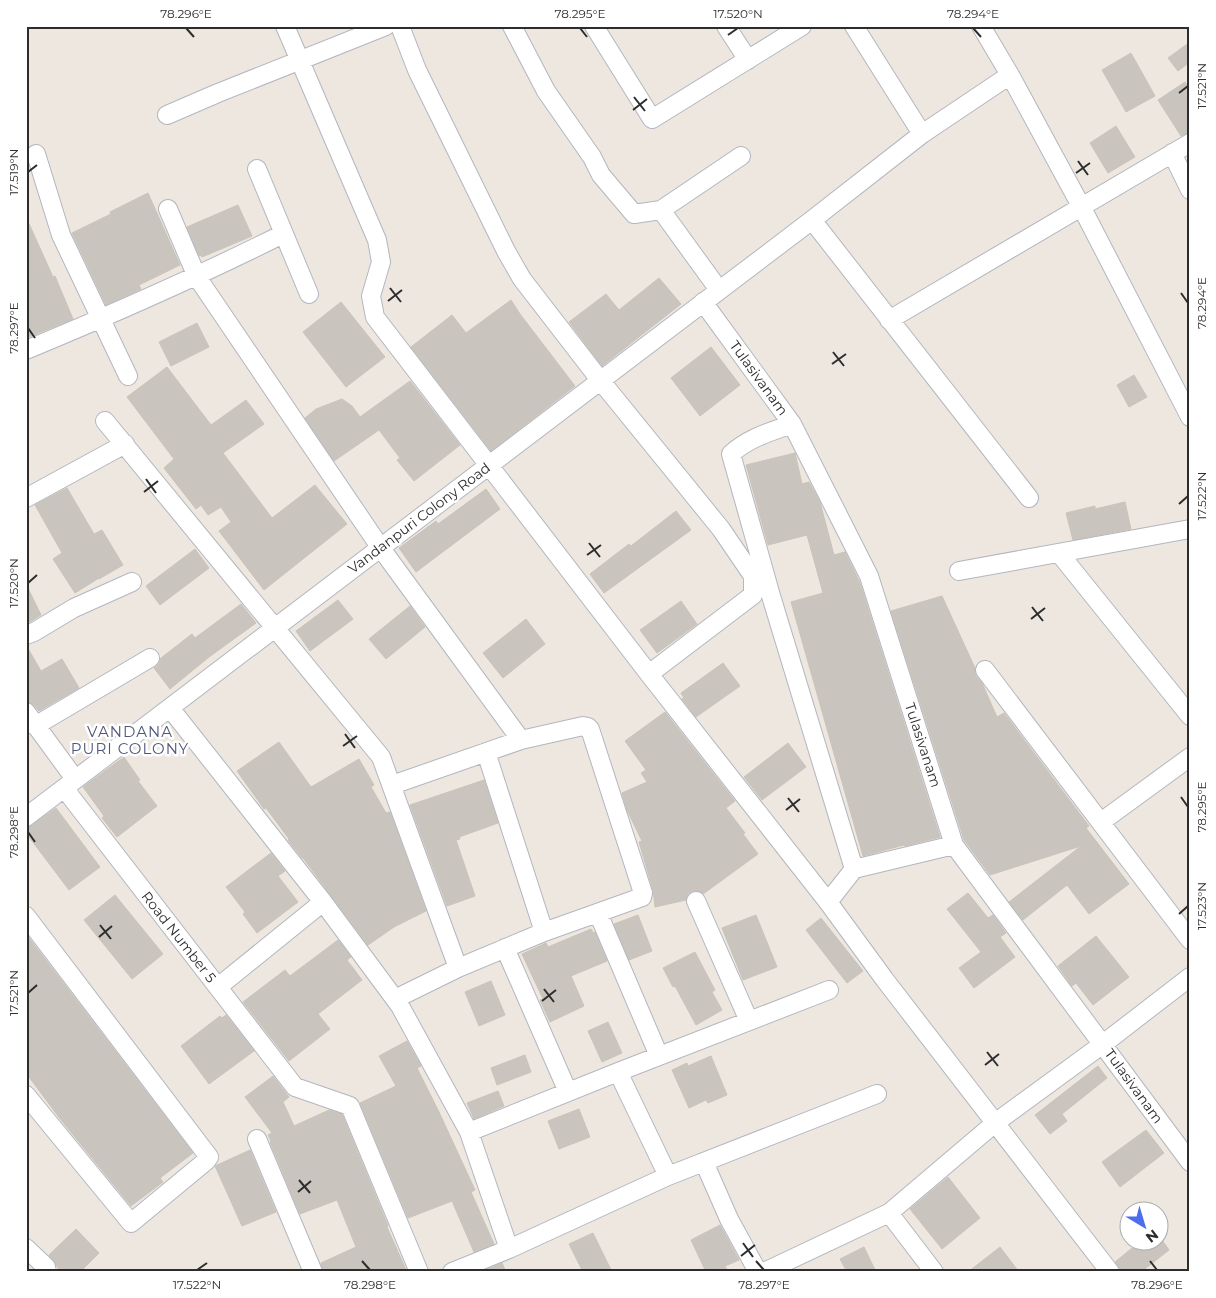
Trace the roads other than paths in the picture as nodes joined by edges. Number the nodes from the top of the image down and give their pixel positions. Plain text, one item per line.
1 (286, 26) edge
2 (386, 26) edge
3 (400, 26) edge
4 (512, 26) edge
5 (594, 26) edge
6 (726, 26) edge
7 (802, 26) edge
8 (854, 26) edge
9 (981, 26) edge
10 (299, 60) junction
11 (748, 60) junction
12 (1010, 75) junction
13 (167, 115) dead end
14 (922, 134) junction
15 (1190, 143) edge
16 (1172, 153) junction
17 (36, 154) dead end
18 (741, 156) dead end
19 (257, 169) dead end
20 (1190, 190) edge
21 (1081, 206) junction
22 (168, 209) dead end
23 (661, 210) junction
24 (812, 220) junction
25 (283, 234) junction
26 (197, 277) junction
27 (719, 290) junction
28 (309, 294) dead end
29 (703, 302) junction
30 (102, 319) junction
31 (889, 320) junction
32 (26, 350) edge
33 (128, 376) dead end
34 (600, 380) junction
35 (1190, 417) edge
36 (105, 421) dead end
37 (792, 424) junction
38 (125, 444) junction
39 (488, 466) junction
40 (26, 498) edge
41 (1029, 498) dead end
42 (1190, 529) edge
43 (380, 547) junction
44 (1058, 553) junction
45 (959, 571) dead end
46 (132, 582) dead end
47 (275, 628) junction
48 (26, 635) edge
49 (150, 658) dead end
50 (985, 670) dead end
51 (649, 674) junction
52 (170, 708) junction
53 (1190, 716) edge
54 (31, 719) edge
55 (521, 740) junction
56 (486, 752) junction
57 (1190, 757) edge
58 (70, 783) junction
59 (392, 785) junction
60 (26, 816) edge
61 (1101, 822) junction
62 (954, 846) junction
63 (854, 870) junction
64 (696, 901) dead end
65 (322, 902) junction
66 (828, 902) junction
67 (598, 913) junction
68 (26, 916) edge
69 (544, 932) junction
70 (1190, 940) edge
71 (505, 948) junction
72 (458, 968) junction
73 (1190, 977) edge
74 (218, 987) junction
75 (829, 990) dead end
76 (395, 999) junction
77 (750, 1021) junction
78 (1103, 1044) junction
79 (659, 1056) junction
80 (618, 1072) junction
81 (568, 1092) junction
82 (878, 1094) dead end
83 (26, 1095) edge
84 (995, 1123) junction
85 (469, 1132) junction
86 (257, 1139) dead end
87 (704, 1162) junction
88 (1190, 1162) edge
89 (668, 1176) junction
90 (889, 1212) junction
91 (26, 1248) edge
92 (508, 1249) junction
93 (470, 1269) edge
94 (48, 1272) edge
95 (313, 1272) edge
96 (418, 1272) edge
97 (452, 1272) edge
98 (758, 1272) edge
99 (764, 1272) edge
100 (934, 1272) edge
101 (1110, 1272) edge

1 - 10 street
2 - 10 street
3 - 34 street
4 - 23 street
5 - 11 street
6 - 11 street
7 - 11 street
8 - 14 street
9 - 12 street
10 - 13 street
10 - 39 street
12 - 14 street, Vandanpuri Colony Road
12 - 21 street
14 - 24 street, Vandanpuri Colony Road
15 - 16 street
16 - 20 street
16 - 21 street
17 - 30 street
18 - 23 street
19 - 25 street
21 - 31 street
21 - 35 street
22 - 26 street
23 - 27 street
24 - 27 street, Vandanpuri Colony Road
24 - 31 street
25 - 26 street
25 - 28 street
26 - 30 street
26 - 43 street
27 - 29 street, Vandanpuri Colony Road
29 - 34 street, Vandanpuri Colony Road
29 - 37 street, Tulasivanam
30 - 32 street
30 - 33 street
31 - 41 street
34 - 39 street, Vandanpuri Colony Road
34 - 51 street
36 - 38 street
37 - 62 street, Tulasivanam
37 - 63 street
38 - 40 street
38 - 47 street
39 - 43 street, Vandanpuri Colony Road
39 - 51 street
42 - 44 street
43 - 47 street, Vandanpuri Colony Road
43 - 55 street
44 - 45 street
44 - 53 street
46 - 48 street
47 - 52 street, Vandanpuri Colony Road
47 - 59 street
49 - 54 street
50 - 61 street
51 - 66 street
52 - 58 street, Vandanpuri Colony Road
52 - 65 street
54 - 58 street, Road Number 5
55 - 56 street
55 - 67 street
56 - 59 street
56 - 69 street
57 - 61 street
58 - 60 street, Vandanpuri Colony Road
58 - 74 street, Road Number 5
59 - 72 street
61 - 70 street
62 - 63 street
62 - 78 street, Tulasivanam
63 - 66 street
64 - 77 street
65 - 74 street
65 - 76 street
66 - 84 street
67 - 69 street
67 - 79 street
68 - 83 street
69 - 71 street
71 - 72 street
71 - 81 street
72 - 76 street
73 - 78 street
74 - 96 street, Road Number 5
75 - 77 street
76 - 85 street
77 - 79 street
78 - 84 street
78 - 88 street, Tulasivanam
79 - 80 street
80 - 81 street
80 - 89 street
81 - 85 street
82 - 87 street
84 - 90 street
84 - 101 street
85 - 92 street
86 - 95 street
87 - 89 street
87 - 98 street
89 - 92 street
90 - 99 street
90 - 100 street
91 - 94 street
92 - 93 street
93 - 97 street

